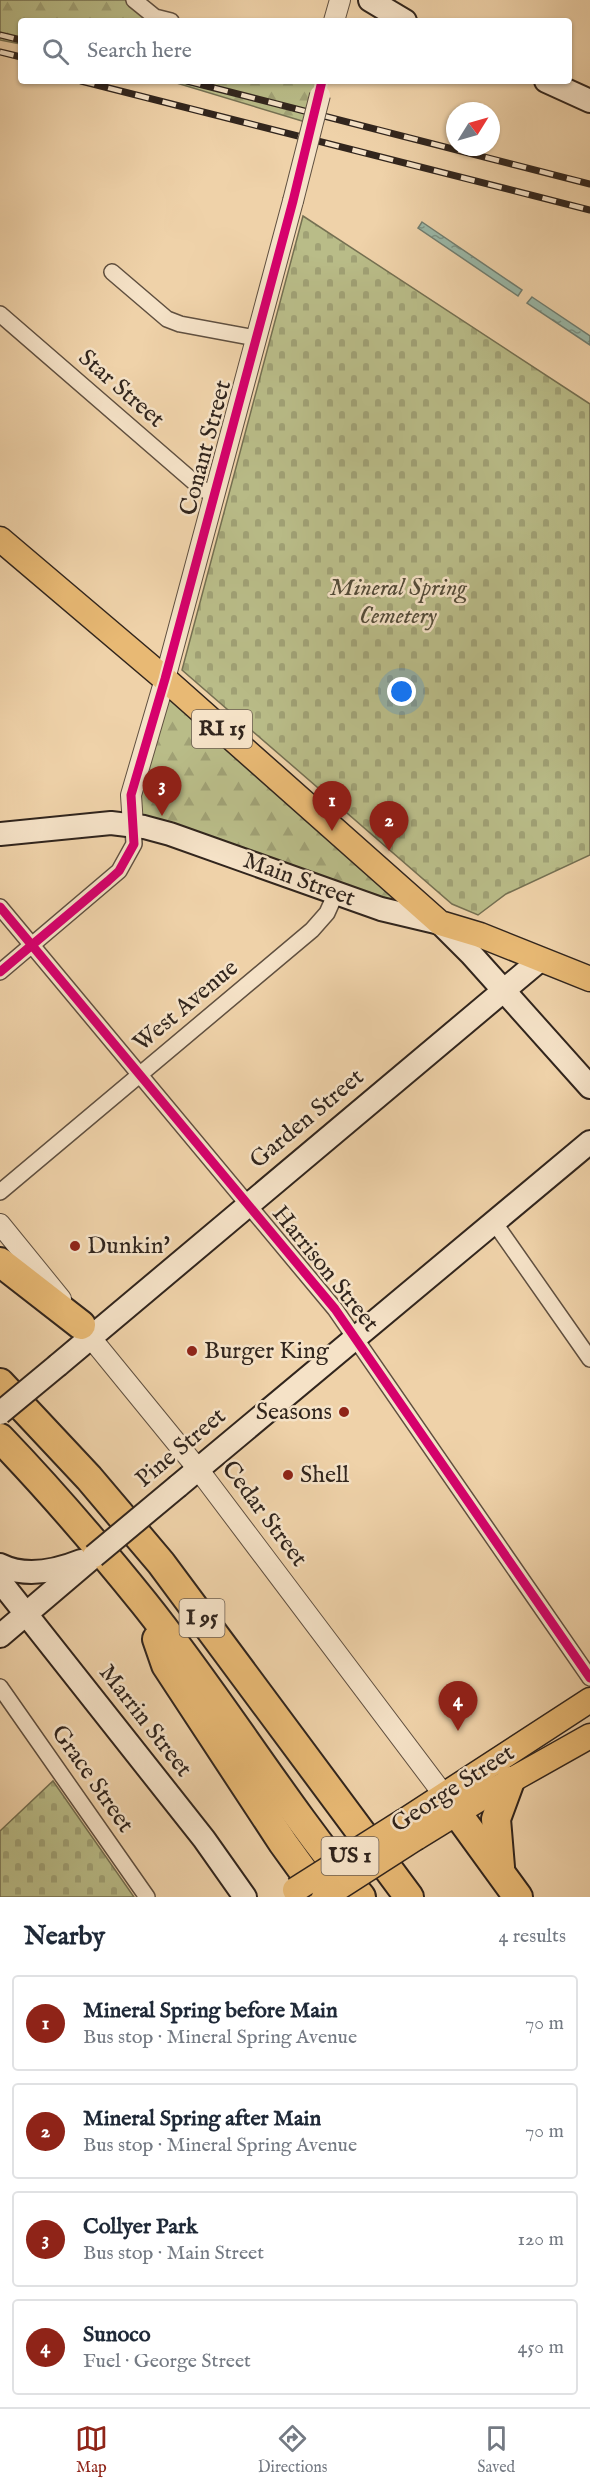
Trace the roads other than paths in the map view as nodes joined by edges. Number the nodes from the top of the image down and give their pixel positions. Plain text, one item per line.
1 (134, 0) edge
2 (340, 0) edge
3 (370, 0) edge
4 (159, 18) edge
5 (335, 18) edge
6 (400, 18) edge
7 (553, 84) edge
8 (321, 88) edge
9 (590, 101) edge
10 (112, 272) dead end
11 (0, 314) edge
12 (255, 338) junction
13 (214, 494) junction
14 (0, 539) edge
15 (165, 679) junction
16 (133, 826) junction
17 (0, 834) edge
18 (336, 893) junction
19 (0, 907) edge
20 (440, 923) junction
21 (32, 945) junction
22 (540, 960) junction
23 (0, 972) edge
24 (590, 980) edge
25 (504, 990) junction
26 (139, 1074) junction
27 (590, 1087) edge
28 (590, 1142) edge
29 (0, 1192) edge
30 (248, 1204) junction
31 (494, 1222) junction
32 (0, 1224) edge
33 (0, 1262) edge
34 (86, 1331) junction
35 (356, 1337) junction
36 (590, 1359) edge
37 (0, 1383) edge
38 (0, 1413) edge
39 (0, 1438) edge
40 (198, 1469) junction
41 (0, 1565) edge
42 (0, 1581) edge
43 (47, 1581) junction
44 (144, 1603) junction
45 (26, 1614) junction
46 (0, 1636) edge
47 (590, 1678) edge
48 (0, 1687) edge
49 (590, 1700) edge
50 (590, 1736) edge
51 (510, 1781) junction
52 (450, 1804) junction
53 (500, 1870) junction
54 (306, 1895) edge
55 (147, 1897) edge
56 (244, 1897) edge
57 (360, 1897) edge
58 (409, 1897) edge
59 (518, 1897) edge

1 - 4 street
2 - 5 street
3 - 6 main road
7 - 9 main road
8 - 12 street, Conant Street, bridge
10 - 12 street
11 - 13 street, Star Street
12 - 13 street, Conant Street
13 - 15 street, Conant Street
14 - 15 main road, RI 15
15 - 16 street, Conant Street
15 - 20 main road, RI 15
16 - 17 main road, Main Street
16 - 18 main road, Main Street
16 - 21 street
18 - 20 main road, Main Street
18 - 26 street, West Avenue
19 - 21 street, Harrison Street
20 - 22 main road, Main Street / RI 15
20 - 25 main road, RI 15
21 - 23 street
21 - 26 street, Harrison Street
22 - 24 main road, Main Street / RI 15
22 - 25 main road, Garden Street
25 - 27 main road, RI 15
25 - 30 main road, Garden Street
26 - 29 street, West Avenue
26 - 30 street, Harrison Street
28 - 31 main road, Pine Street
30 - 34 main road, Garden Street
30 - 35 street, Harrison Street
31 - 35 main road, Pine Street
31 - 36 street
32 - 34 street, Cedar Street
33 - 34 highway
34 - 38 main road, Garden Street, bridge
34 - 40 street, Cedar Street
35 - 40 main road, Pine Street
35 - 47 street, Harrison Street
37 - 58 highway, I 95
39 - 44 highway, I 95
40 - 43 main road, Pine Street, bridge
40 - 52 street, Cedar Street
41 - 43 main road
42 - 45 main road, Marrin Street
43 - 45 main road
44 - 54 highway
44 - 57 highway, I 95
45 - 46 main road
45 - 56 main road, Marrin Street
48 - 55 street, Grace Street
49 - 52 main road, George Street
50 - 51 main road, George Street
51 - 52 main road, George Street
51 - 53 highway
52 - 53 highway
52 - 54 main road, George Street, bridge
53 - 59 highway

